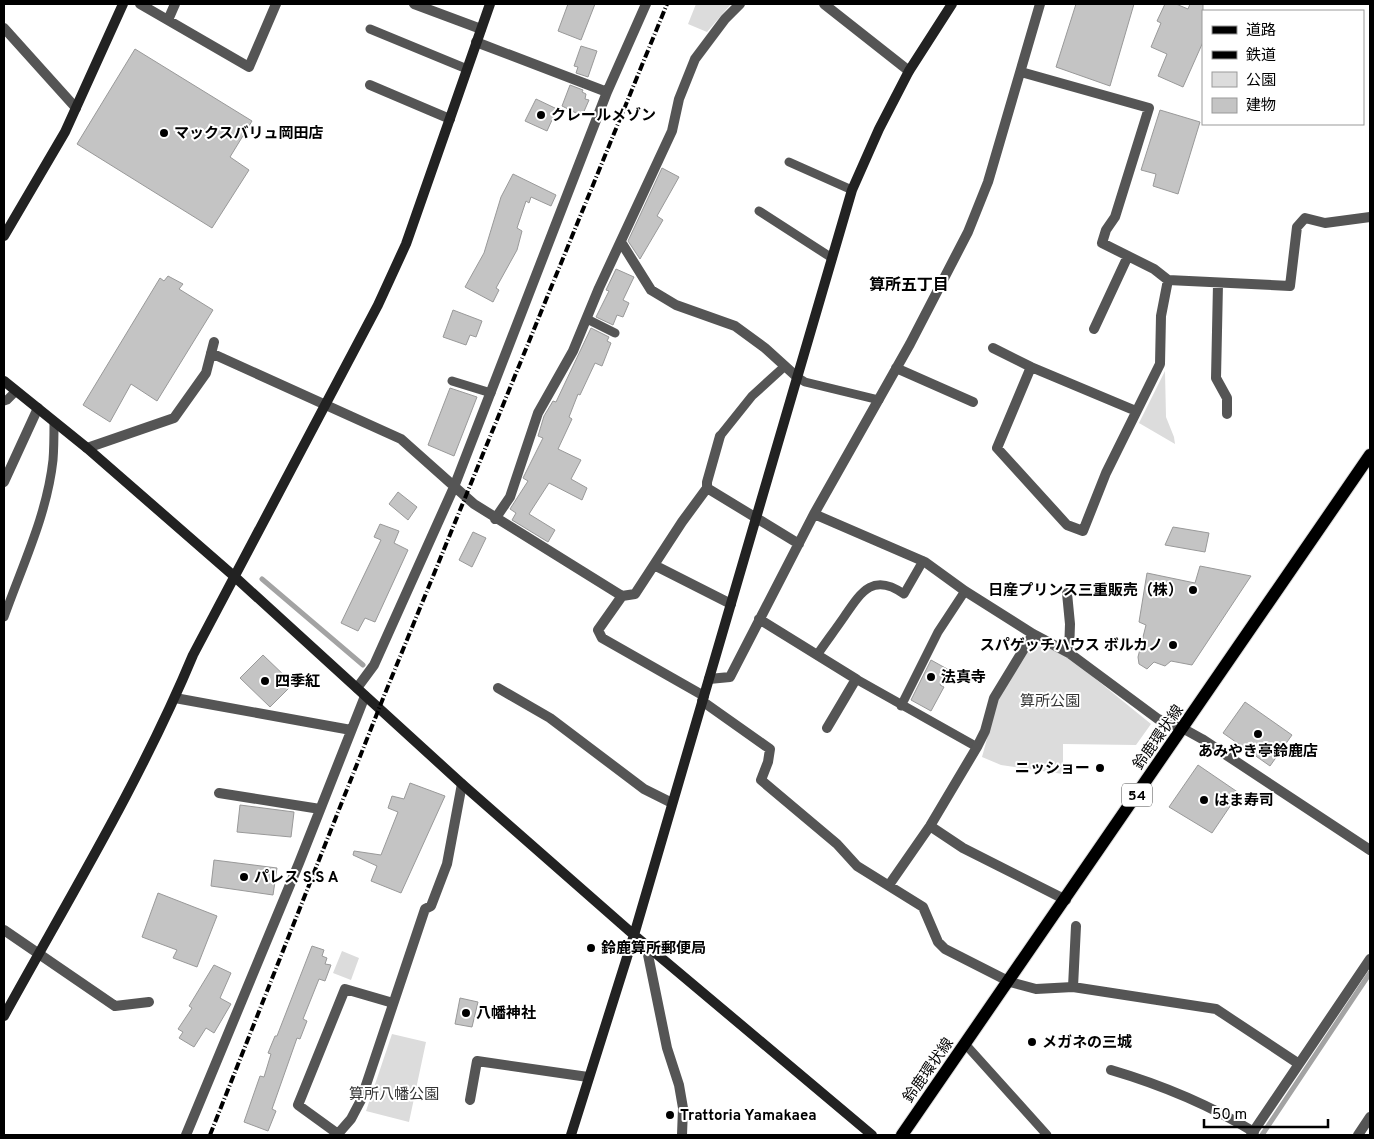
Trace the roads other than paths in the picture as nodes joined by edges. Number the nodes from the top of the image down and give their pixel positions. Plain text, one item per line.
1 (123, 4) edge
2 (140, 4) edge
3 (175, 4) edge
4 (276, 4) edge
5 (414, 4) edge
6 (490, 4) edge
7 (646, 4) edge
8 (740, 4) edge
9 (824, 4) edge
10 (952, 4) edge
11 (1040, 4) edge
12 (168, 20) junction
13 (4, 28) edge
14 (370, 28) dead end
15 (480, 30) junction
16 (476, 42) junction
17 (467, 69) junction
18 (909, 72) junction
19 (1021, 72) junction
20 (370, 85) dead end
21 (607, 92) junction
22 (76, 108) junction
23 (450, 119) junction
24 (789, 162) dead end
25 (852, 190) junction
26 (759, 211) dead end
27 (1370, 217) edge
28 (4, 236) edge
29 (621, 242) junction
30 (1128, 256) junction
31 (832, 258) junction
32 (1168, 280) junction
33 (1218, 284) junction
34 (587, 319) junction
35 (1094, 329) dead end
36 (615, 333) dead end
37 (214, 342) dead end
38 (993, 348) dead end
39 (211, 353) junction
40 (785, 366) junction
41 (1031, 367) junction
42 (896, 368) junction
43 (797, 377) junction
44 (4, 381) edge
45 (452, 381) dead end
46 (16, 391) junction
47 (491, 393) junction
48 (878, 400) junction
49 (4, 401) edge
50 (973, 402) dead end
51 (327, 406) junction
52 (38, 408) junction
53 (1136, 411) junction
54 (1227, 414) dead end
55 (54, 422) junction
56 (720, 436) joint
57 (87, 448) junction
58 (1370, 455) edge
59 (4, 482) edge
60 (454, 487) junction
61 (707, 488) junction
62 (814, 514) junction
63 (495, 518) junction
64 (756, 518) junction
65 (798, 544) junction
66 (922, 561) junction
67 (654, 565) junction
68 (235, 577) junction
69 (965, 591) junction
70 (1067, 593) dead end
71 (622, 596) junction
72 (731, 604) junction
73 (4, 617) edge
74 (759, 619) junction
75 (1033, 634) junction
76 (1069, 653) junction
77 (817, 655) junction
78 (709, 679) junction
79 (856, 679) junction
80 (357, 688) junction
81 (498, 688) dead end
82 (365, 696) junction
83 (175, 698) junction
84 (703, 698) junction
85 (901, 706) junction
86 (827, 728) dead end
87 (1184, 729) junction
88 (352, 730) junction
89 (977, 747) junction
90 (462, 784) junction
91 (219, 793) dead end
92 (672, 802) junction
93 (320, 810) junction
94 (930, 826) junction
95 (1370, 850) edge
96 (889, 885) junction
97 (1066, 900) junction
98 (1076, 926) dead end
99 (4, 930) edge
100 (634, 935) junction
101 (646, 945) junction
102 (38, 954) junction
103 (1370, 959) edge
104 (1010, 982) junction
105 (1073, 987) junction
106 (150, 1002) dead end
107 (393, 1003) junction
108 (4, 1016) edge
109 (966, 1045) junction
110 (1299, 1064) junction
111 (1111, 1070) dead end
112 (588, 1078) junction
113 (470, 1100) dead end
114 (1370, 1117) edge
115 (1252, 1133) edge
116 (337, 1134) edge
117 (186, 1135) edge
118 (570, 1135) edge
119 (682, 1135) edge
120 (872, 1135) edge
121 (902, 1135) edge
122 (1047, 1135) edge
123 (1358, 1135) edge

1 - 22 street
2 - 12 street
3 - 12 street
4 - 12 street
5 - 15 street
6 - 15 street
7 - 21 street
8 - 29 street
9 - 18 street
10 - 18 street
11 - 19 street
13 - 22 street
14 - 17 lane
15 - 16 street
16 - 17 street
16 - 21 street
17 - 23 street
18 - 25 street
19 - 30 street
19 - 42 street
20 - 23 street
21 - 47 street
22 - 28 street
23 - 51 street
24 - 25 lane
25 - 31 street
26 - 31 lane
27 - 33 street
29 - 34 street
29 - 40 street
30 - 32 street
30 - 35 street
31 - 43 street
32 - 33 street
32 - 53 street
33 - 54 street
34 - 36 lane
34 - 63 street
37 - 39 street
38 - 41 street
39 - 51 street
39 - 57 street
40 - 43 street
40 - 56 lane
41 - 53 street
41 - 53 street
42 - 48 street
42 - 50 street
43 - 48 lane
43 - 64 street
44 - 46 street
45 - 47 lane
46 - 49 lane
46 - 52 street
47 - 60 street
48 - 62 street
51 - 60 street
51 - 68 street
52 - 55 street
52 - 59 street
55 - 57 street
55 - 73 lane
56 - 61 street
57 - 68 street
58 - 87 main road, 鈴鹿環状線 / 54
60 - 63 street
60 - 80 street
61 - 64 street
61 - 67 street
62 - 65 street
62 - 66 street
63 - 71 street
64 - 65 street
64 - 72 street
65 - 74 street
66 - 69 street
66 - 77 lane
67 - 71 street
67 - 72 street
68 - 80 street
68 - 83 street
69 - 75 street
69 - 85 lane
70 - 76 street
71 - 84 street
72 - 78 street
74 - 77 street
74 - 78 street
75 - 76 street
75 - 89 street
76 - 87 street
77 - 79 street
78 - 84 street
79 - 85 lane
79 - 86 street
80 - 82 street
81 - 92 street
82 - 88 street
82 - 90 street
83 - 88 street
83 - 102 street
84 - 92 street
84 - 96 street
85 - 89 lane
87 - 95 street
87 - 97 main road, 鈴鹿環状線 / 54
88 - 93 street
89 - 94 street
90 - 100 street
90 - 107 street
91 - 93 street
92 - 100 street
93 - 117 street
94 - 96 street
94 - 97 street
96 - 104 street
97 - 104 main road, 鈴鹿環状線 / 54
98 - 105 street
99 - 102 street
100 - 101 street
100 - 112 street
101 - 119 street
101 - 120 street
102 - 106 street
102 - 108 street
103 - 110 street
104 - 105 street
104 - 109 main road, 鈴鹿環状線 / 54
105 - 110 street
107 - 116 street
107 - 116 street
109 - 121 main road, 鈴鹿環状線 / 54
109 - 122 lane
110 - 115 street
111 - 115 street
112 - 113 street
112 - 118 street
114 - 123 street

